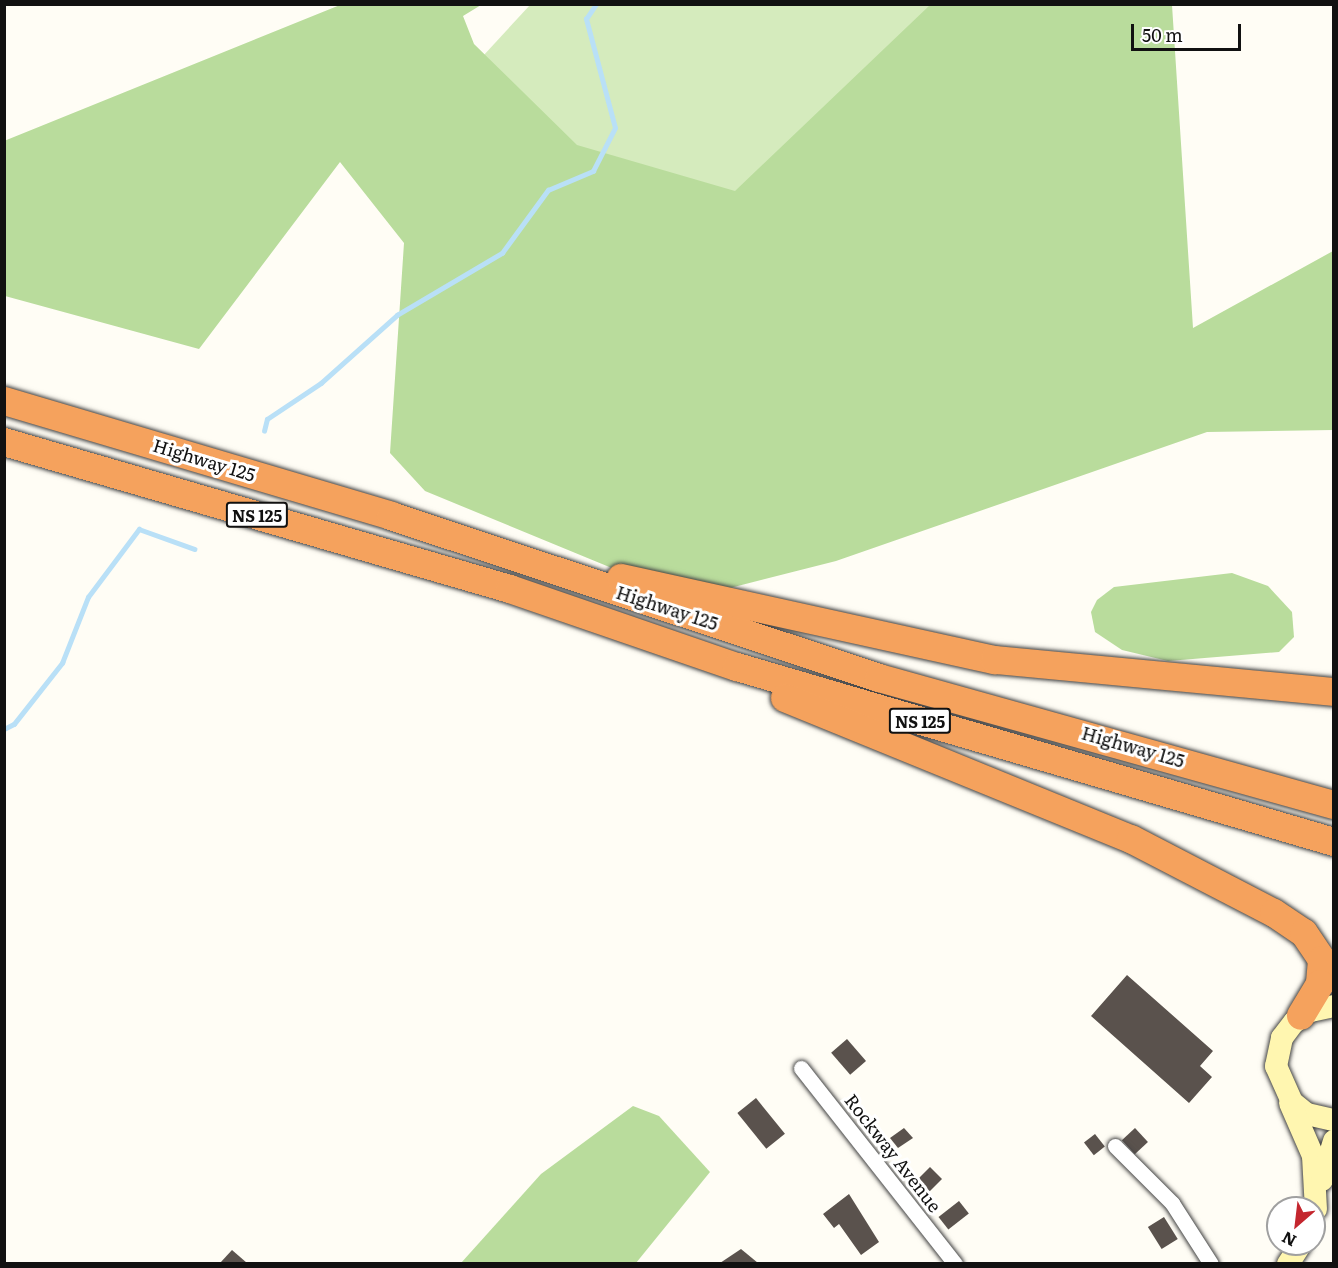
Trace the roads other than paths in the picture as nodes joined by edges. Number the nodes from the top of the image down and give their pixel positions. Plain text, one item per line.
1 (4, 400) edge
2 (4, 442) edge
3 (521, 560) junction
4 (510, 589) junction
5 (1334, 692) edge
6 (1334, 805) edge
7 (1334, 842) edge
8 (1334, 1006) edge
9 (1301, 1016) junction
10 (801, 1068) dead end
11 (1285, 1094) junction
12 (1334, 1120) edge
13 (1334, 1141) edge
14 (1115, 1146) dead end
15 (1314, 1196) edge
16 (1319, 1196) edge
17 (954, 1263) edge
18 (1211, 1263) edge

1 - 3 highway, Highway 125 / NS 125
2 - 4 highway, Highway 125 / NS 125
3 - 5 highway
3 - 6 highway, Highway 125 / NS 125
4 - 7 highway, Highway 125 / NS 125
4 - 9 highway
8 - 9 main road
9 - 11 main road
10 - 17 street, Rockway Avenue
11 - 12 main road
11 - 15 main road
13 - 16 main road
14 - 18 street

